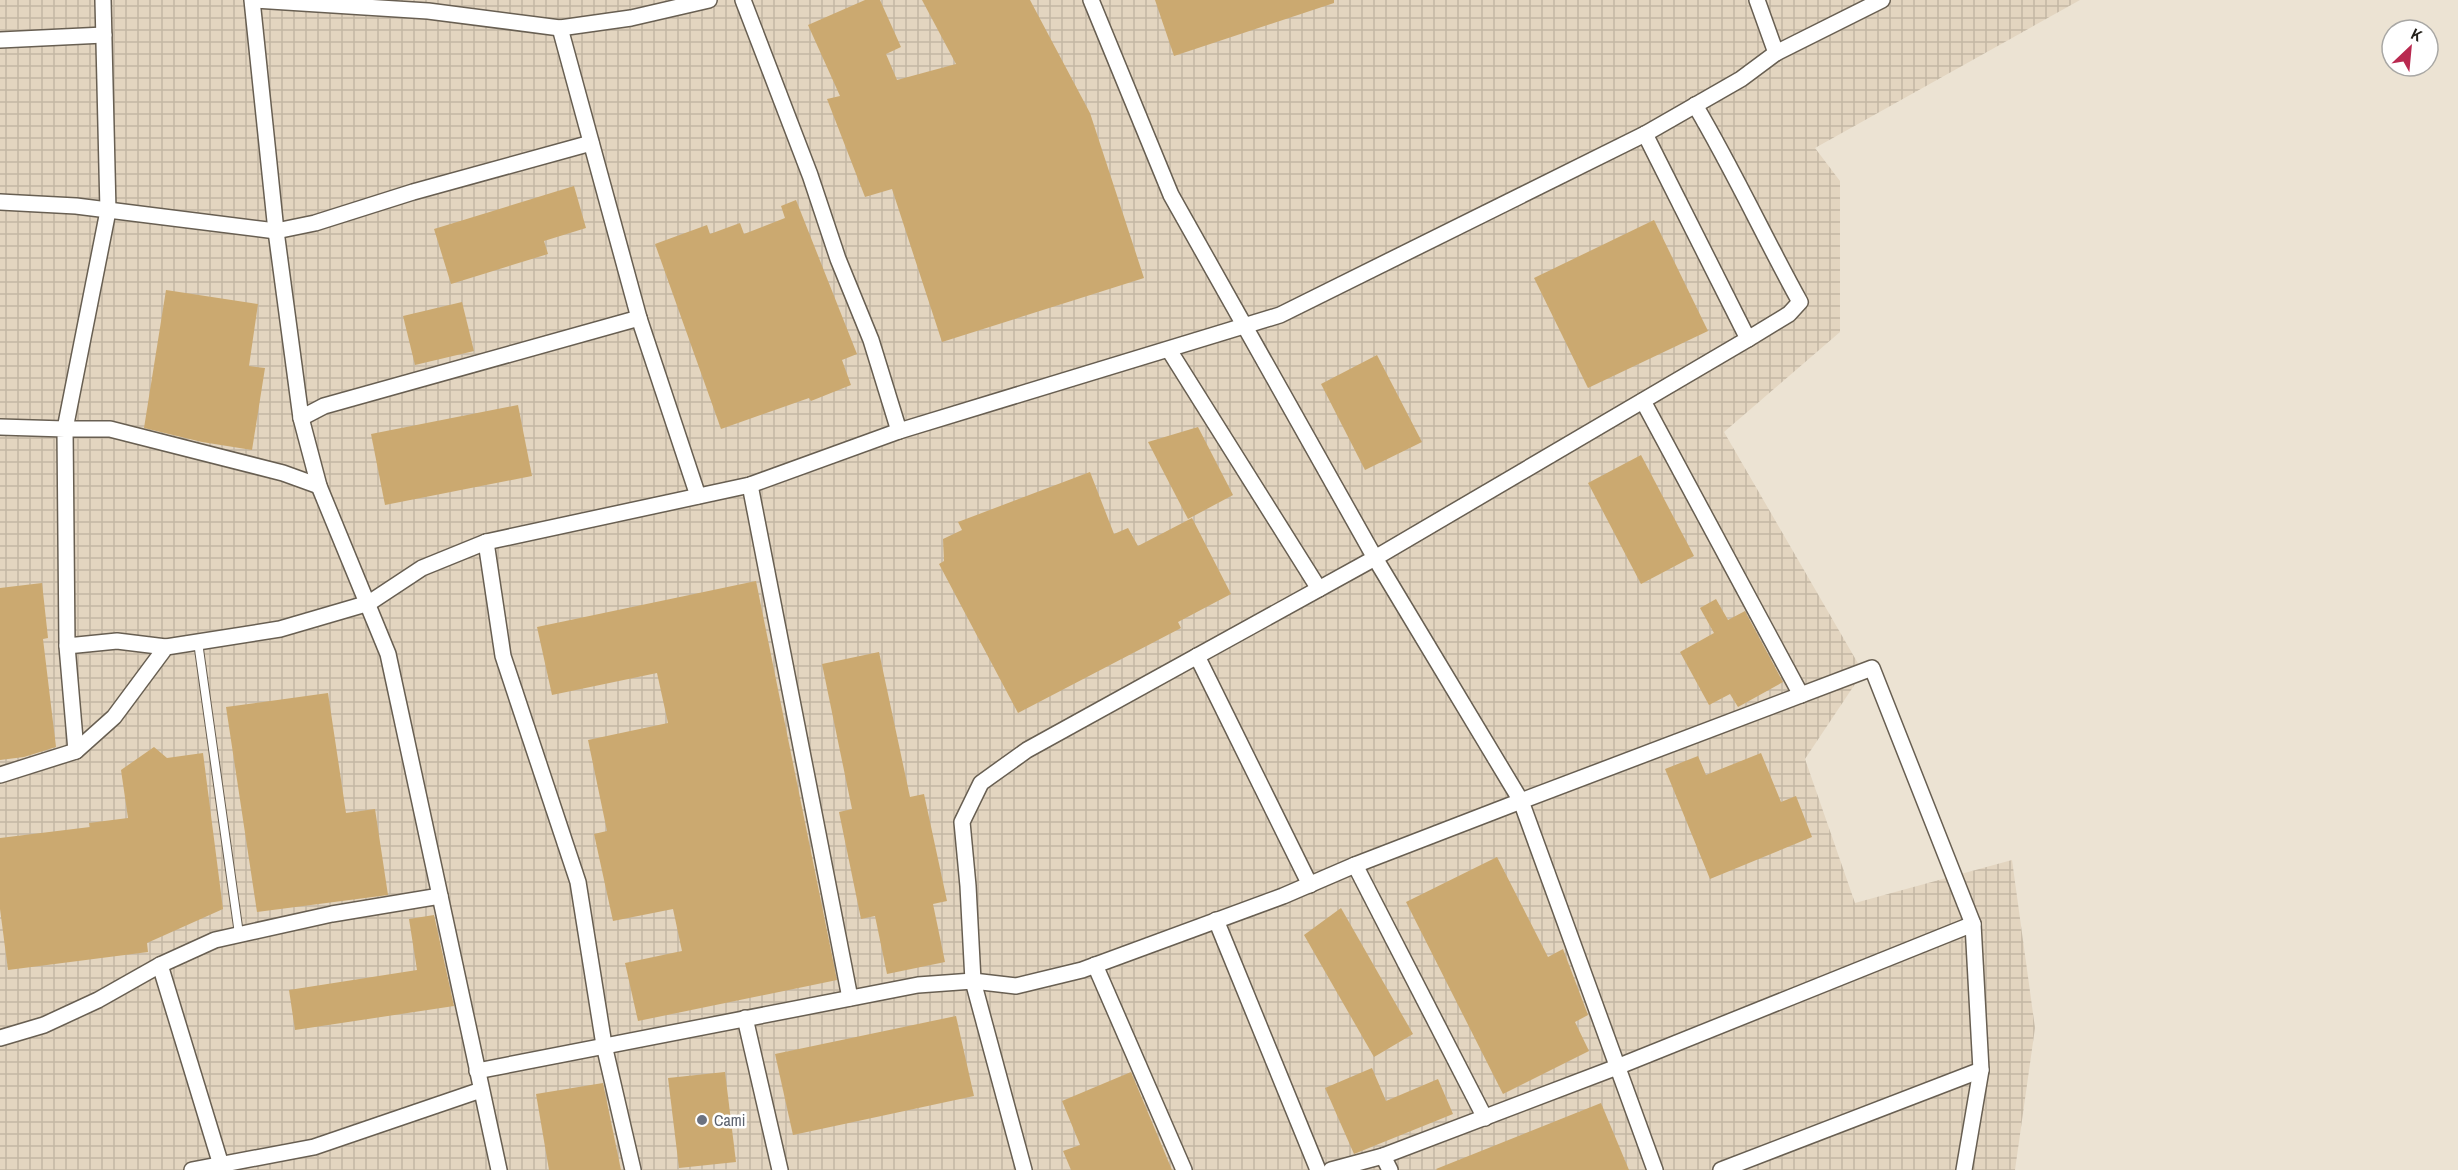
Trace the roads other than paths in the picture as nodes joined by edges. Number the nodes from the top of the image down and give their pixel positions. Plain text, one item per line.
1 (103, 0) edge
2 (252, 0) edge
3 (709, 0) edge
4 (743, 0) edge
5 (1091, 0) edge
6 (1757, 0) edge
7 (1881, 0) edge
8 (430, 5) edge
9 (560, 28) junction
10 (104, 35) junction
11 (0, 40) edge
12 (1776, 53) junction
13 (1695, 105) junction
14 (1645, 134) junction
15 (591, 143) junction
16 (0, 202) edge
17 (108, 211) junction
18 (276, 231) junction
19 (639, 318) junction
20 (1243, 327) junction
21 (1748, 339) junction
22 (1169, 350) junction
23 (1643, 401) junction
24 (301, 418) junction
25 (0, 427) edge
26 (65, 429) junction
27 (899, 431) junction
28 (750, 485) junction
29 (319, 486) junction
30 (698, 496) junction
31 (486, 542) junction
32 (1375, 558) junction
33 (1319, 589) junction
34 (369, 603) junction
35 (198, 642) junction
36 (67, 646) junction
37 (166, 647) junction
38 (1197, 656) junction
39 (1802, 695) junction
40 (76, 751) junction
41 (0, 775) edge
42 (1521, 801) junction
43 (1355, 865) junction
44 (1310, 885) junction
45 (440, 896) junction
46 (1216, 920) junction
47 (1973, 924) junction
48 (239, 934) junction
49 (160, 965) junction
50 (1095, 965) junction
51 (972, 981) junction
52 (850, 998) junction
53 (745, 1018) junction
54 (0, 1038) edge
55 (604, 1045) junction
56 (1617, 1067) junction
57 (1982, 1070) junction
58 (477, 1071) junction
59 (481, 1090) junction
60 (1485, 1118) junction
61 (1387, 1163) edge
62 (221, 1165) junction
63 (192, 1170) edge
64 (499, 1170) edge
65 (633, 1170) edge
66 (780, 1170) edge
67 (1024, 1170) edge
68 (1184, 1170) edge
69 (1318, 1170) edge
70 (1331, 1170) edge
71 (1655, 1170) edge
72 (1722, 1170) edge
73 (1964, 1170) edge

1 - 10 street
2 - 8 street
2 - 18 street
3 - 9 street
4 - 27 street
5 - 20 street
6 - 12 street
7 - 12 street
8 - 9 street
9 - 15 street
10 - 11 street
10 - 17 street
12 - 13 street
13 - 14 street
13 - 21 street
14 - 20 street
14 - 21 street
15 - 18 street
15 - 19 street
16 - 17 street
17 - 18 street
17 - 26 street
18 - 24 street
19 - 24 street
19 - 30 street
20 - 22 street
20 - 32 street
21 - 23 street
22 - 27 street
22 - 33 street
23 - 32 street
23 - 39 street
24 - 29 street
25 - 26 street
26 - 29 street
26 - 36 street
27 - 28 street
28 - 30 street
28 - 52 street
29 - 34 street
30 - 31 street
31 - 34 street
31 - 55 street
32 - 33 street
32 - 42 street
33 - 38 street
34 - 35 street
34 - 45 street
35 - 37 street
35 - 48 lane
36 - 37 street
36 - 40 street
37 - 40 street
38 - 44 street
38 - 51 street
39 - 42 street
39 - 47 street
40 - 41 street
42 - 43 street
42 - 56 street
43 - 44 street
43 - 60 street
44 - 46 street
45 - 48 street
45 - 58 street
46 - 50 street
46 - 69 street
47 - 56 street
47 - 57 street
48 - 49 street
49 - 54 street
49 - 62 street
50 - 51 street
50 - 68 street
51 - 52 street
51 - 67 street
52 - 53 street
53 - 55 street
53 - 66 street
55 - 58 street
55 - 65 street
56 - 60 street
56 - 71 street
57 - 72 street
57 - 73 street
58 - 59 street
59 - 62 street
59 - 64 street
60 - 61 street
61 - 70 street
62 - 63 street

